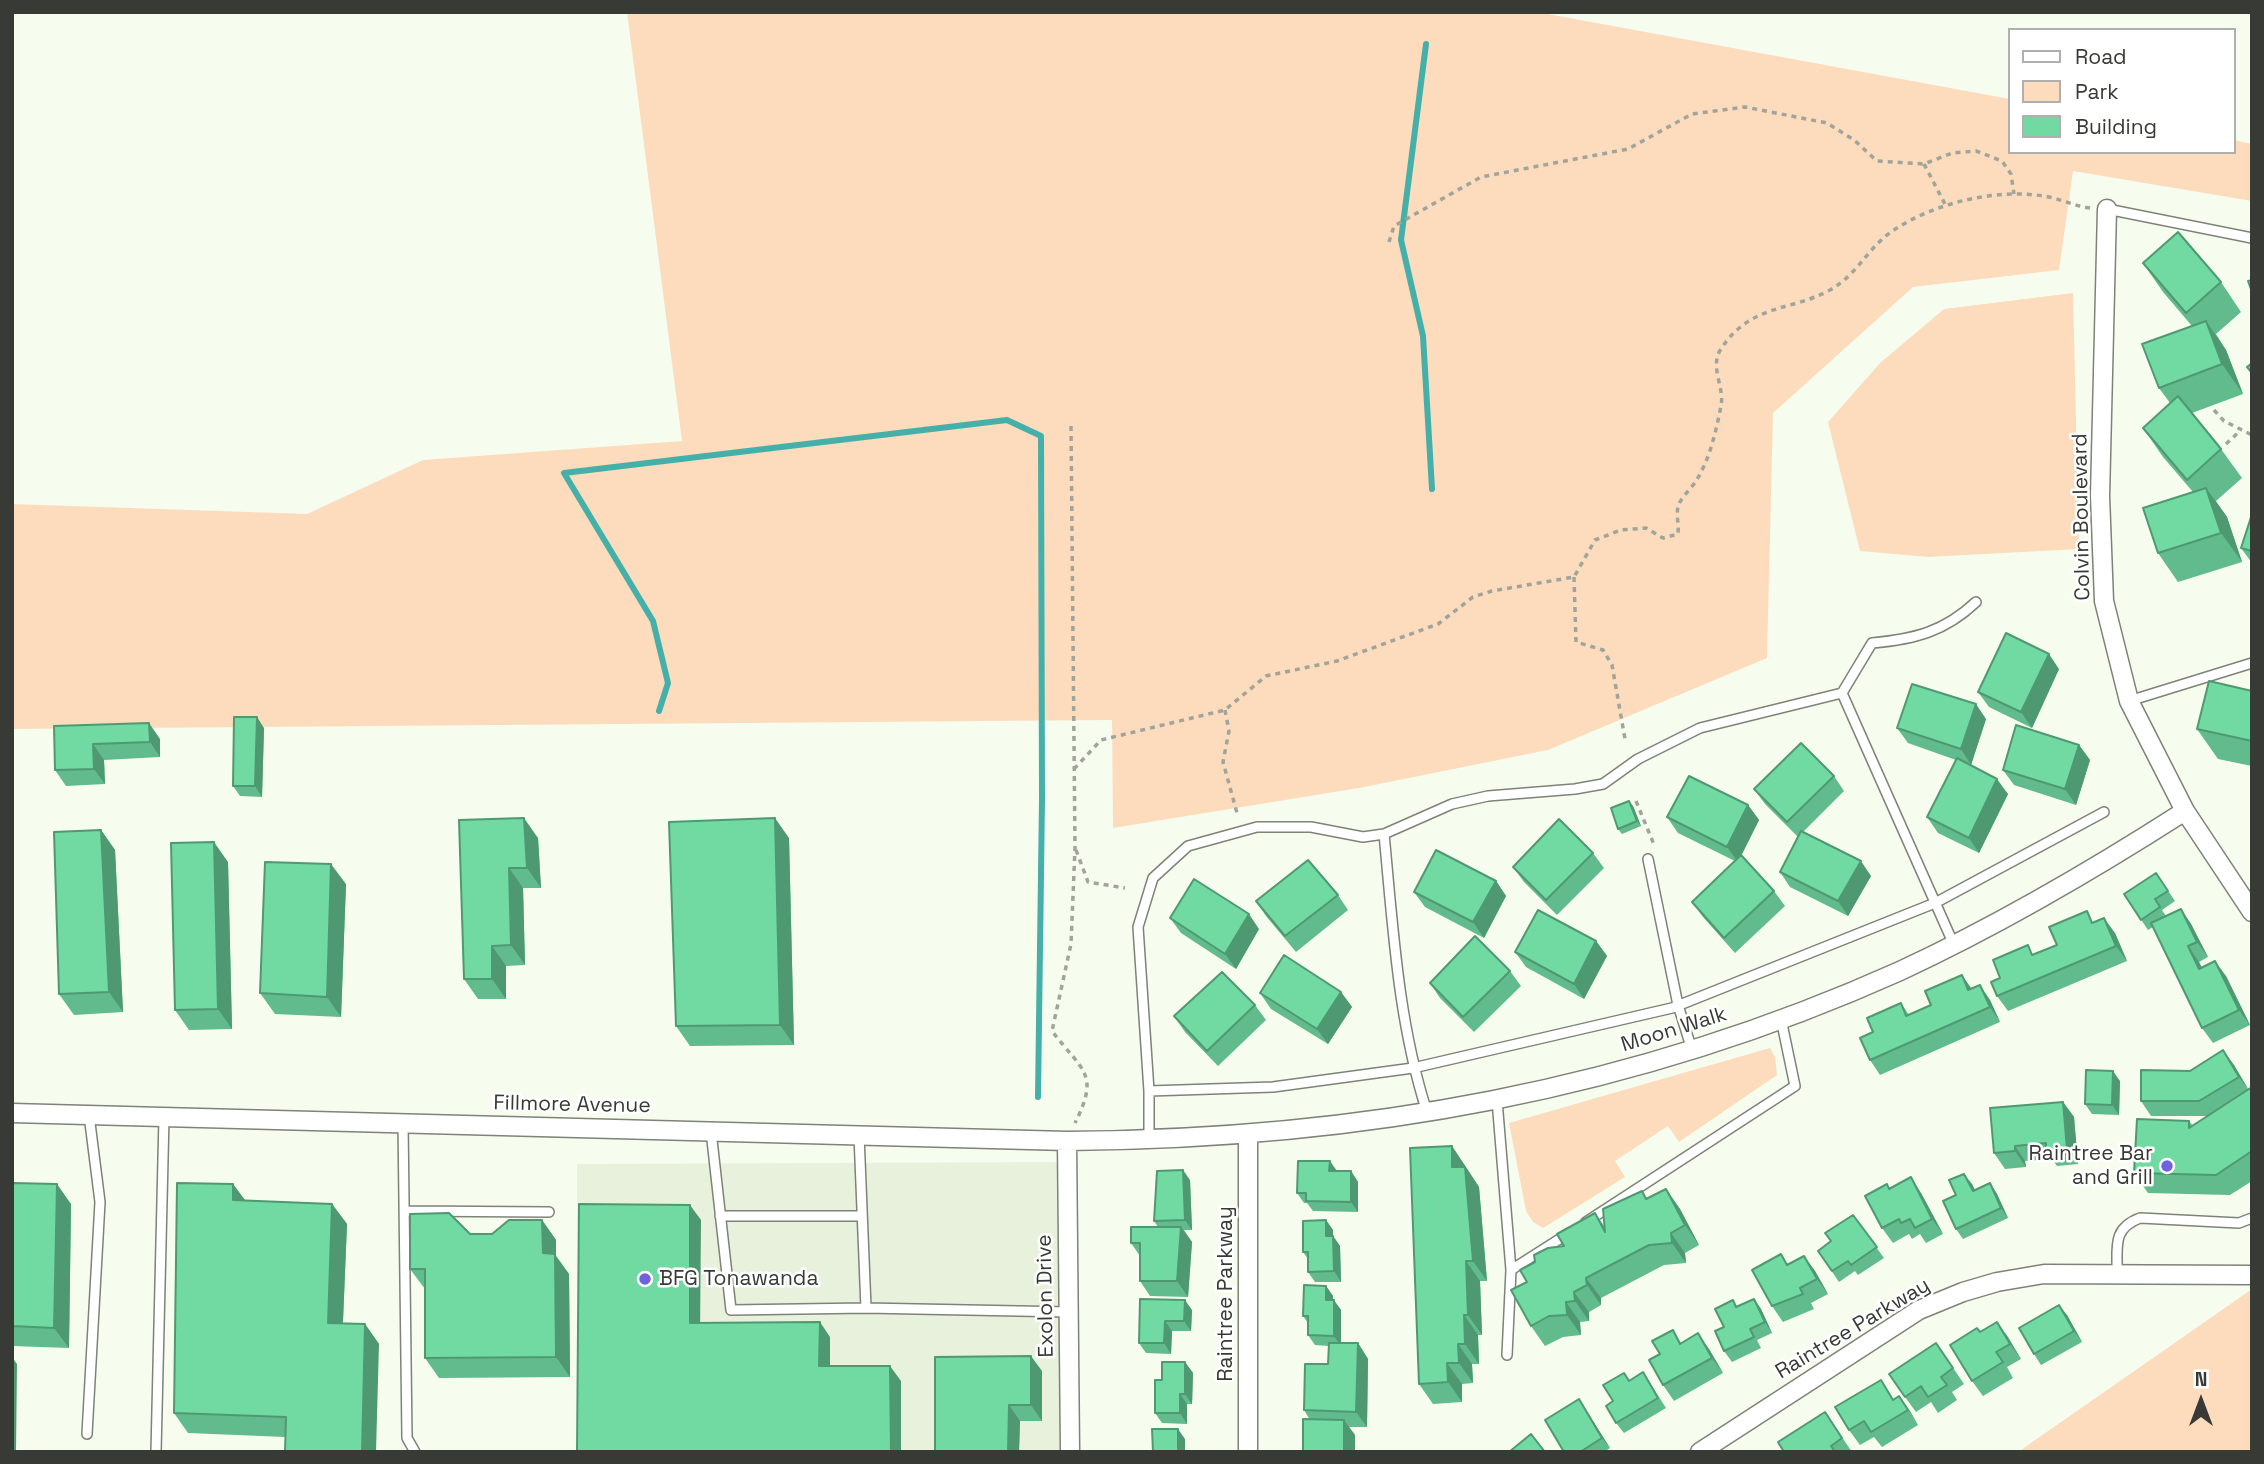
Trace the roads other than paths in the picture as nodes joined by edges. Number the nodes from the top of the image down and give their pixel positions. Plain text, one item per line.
1 (2107, 209) joint
2 (2252, 238) edge
3 (1976, 602) dead end
4 (2252, 663) edge
5 (1842, 693) junction
6 (2129, 701) junction
7 (2185, 811) junction
8 (2104, 812) dead end
9 (1384, 834) junction
10 (1648, 859) road end
11 (1935, 903) junction
12 (2252, 912) edge
13 (1954, 945) junction
14 (1678, 1005) junction
15 (1781, 1019) junction
16 (1692, 1050) junction
17 (1413, 1068) junction
18 (1149, 1091) junction
19 (1497, 1100) junction
20 (12, 1113) edge
21 (1427, 1113) junction
22 (89, 1115) junction
23 (164, 1117) junction
24 (403, 1123) junction
25 (711, 1131) junction
26 (859, 1135) junction
27 (1248, 1135) junction
28 (1067, 1140) junction
29 (1130, 1140) joint
30 (1149, 1140) junction
31 (404, 1211) junction
32 (549, 1212) dead end
33 (720, 1216) junction
34 (862, 1216) junction
35 (2252, 1218) edge
36 (1511, 1270) junction
37 (2117, 1274) junction
38 (2252, 1275) edge
39 (866, 1308) junction
40 (1069, 1312) junction
41 (1507, 1355) dead end
42 (87, 1434) dead end
43 (156, 1452) edge
44 (415, 1452) edge
45 (1070, 1452) edge
46 (1248, 1452) edge
47 (1700, 1452) edge

1 - 2 lane
1 - 6 street, Colvin Boulevard
3 - 5 lane
4 - 6 lane
5 - 9 lane
5 - 11 lane
6 - 7 street, Colvin Boulevard
7 - 12 street, Colvin Boulevard
7 - 13 street, Moon Walk
8 - 11 lane
9 - 17 lane
9 - 18 lane
10 - 14 lane
11 - 13 lane
11 - 14 lane
13 - 15 street, Moon Walk
14 - 16 lane
14 - 17 lane
15 - 16 street, Moon Walk
15 - 36 lane
16 - 19 street, Moon Walk
17 - 18 lane
17 - 21 lane
18 - 30 lane
19 - 21 street, Moon Walk
19 - 36 lane
20 - 22 street, Fillmore Avenue
21 - 27 street, Moon Walk
22 - 23 street, Fillmore Avenue
22 - 42 lane
23 - 24 street, Fillmore Avenue
23 - 43 lane
24 - 25 street, Fillmore Avenue
24 - 31 lane
25 - 26 street, Fillmore Avenue
25 - 33 lane
26 - 28 street, Fillmore Avenue
26 - 34 lane
27 - 30 street, Moon Walk
27 - 46 street, Raintree Parkway
28 - 29 street, Fillmore Avenue
28 - 40 street, Exolon Drive
29 - 30 street, Moon Walk
31 - 32 lane
31 - 44 lane
33 - 34 lane
33 - 39 lane
34 - 39 lane
35 - 37 lane
36 - 41 lane
37 - 38 street, Raintree Parkway
37 - 47 street, Raintree Parkway
39 - 40 lane
40 - 45 street, Exolon Drive

